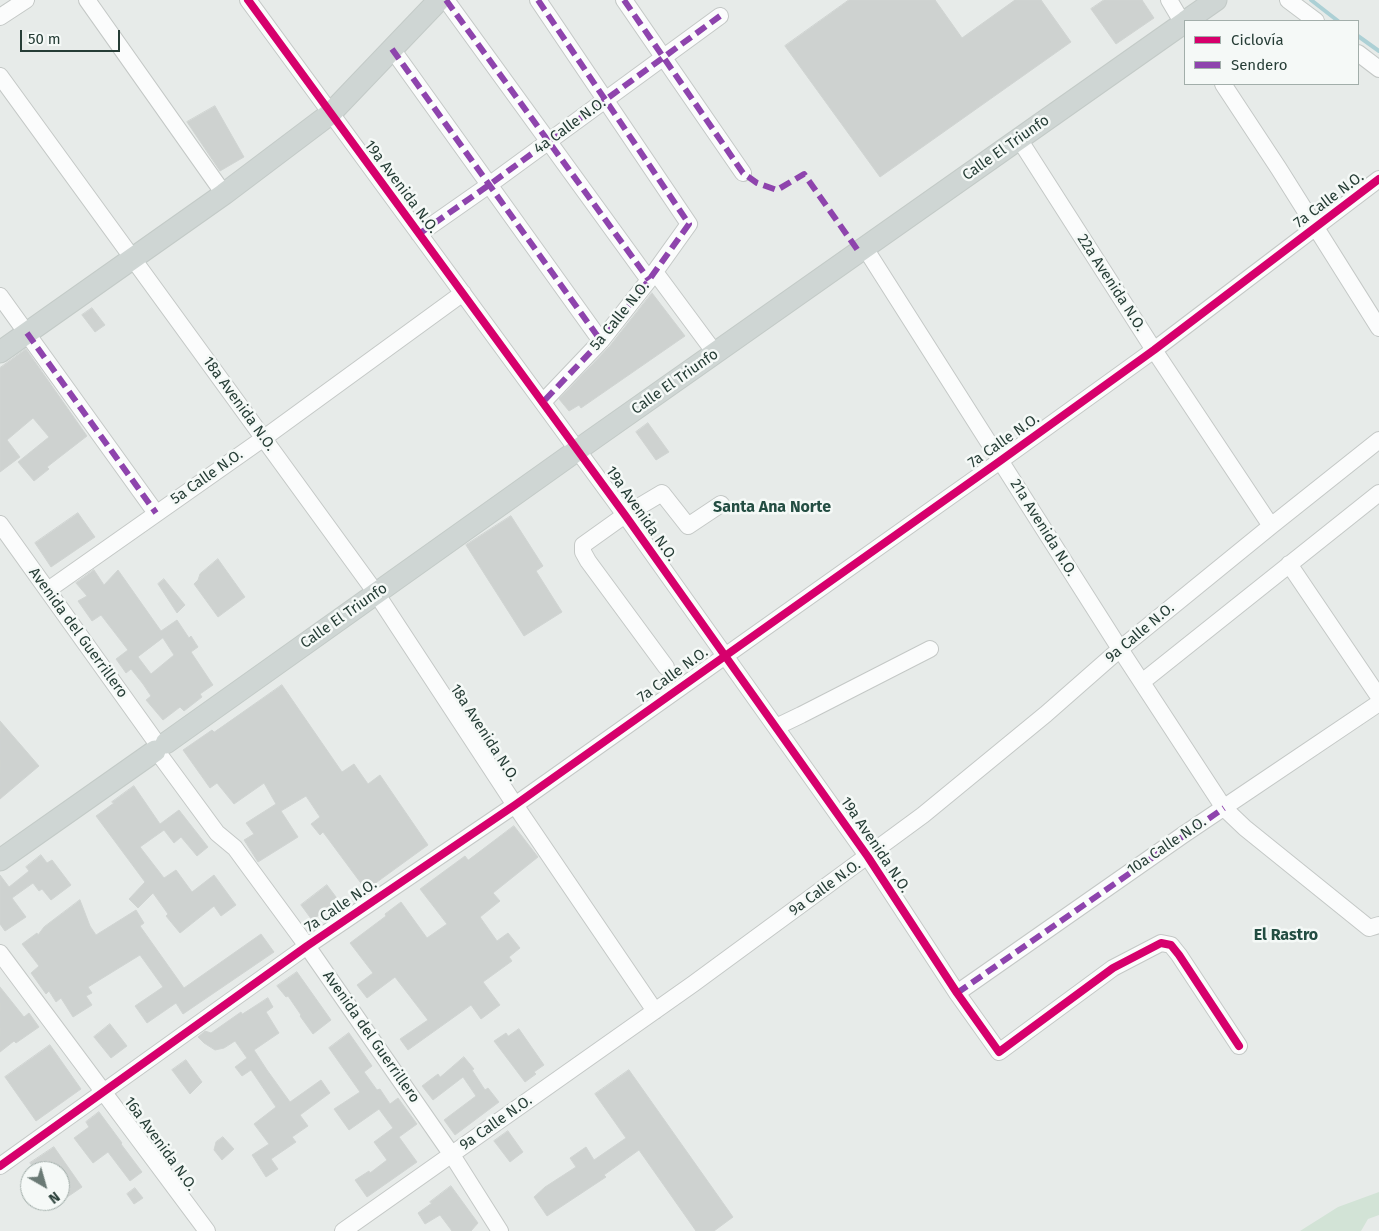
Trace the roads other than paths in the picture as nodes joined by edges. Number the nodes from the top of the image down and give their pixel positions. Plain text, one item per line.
1 (26, 0) edge
2 (87, 0) edge
3 (248, 0) edge
4 (438, 0) edge
5 (446, 0) edge
6 (538, 0) edge
7 (624, 0) edge
8 (1169, 0) edge
9 (1216, 0) edge
10 (1288, 0) edge
11 (0, 16) edge
12 (720, 16) dead end
13 (1190, 20) edge
14 (1315, 20) edge
15 (1184, 22) edge
16 (1184, 25) edge
17 (392, 49) junction
18 (1359, 54) edge
19 (664, 57) junction
20 (1379, 69) edge
21 (0, 76) edge
22 (1224, 85) edge
23 (606, 100) junction
24 (330, 114) junction
25 (1019, 139) junction
26 (549, 141) junction
27 (743, 173) dead end
28 (1379, 179) edge
29 (489, 185) junction
30 (224, 194) junction
31 (1316, 227) junction
32 (418, 234) junction
33 (865, 248) junction
34 (134, 259) junction
35 (652, 276) junction
36 (463, 293) junction
37 (0, 296) edge
38 (1379, 328) edge
39 (27, 333) junction
40 (601, 341) junction
41 (1154, 350) junction
42 (0, 352) edge
43 (715, 353) junction
44 (543, 402) junction
45 (264, 438) junction
46 (1379, 440) edge
47 (579, 450) junction
48 (1000, 461) junction
49 (1379, 493) edge
50 (721, 504) dead end
51 (156, 513) junction
52 (625, 515) junction
53 (0, 524) edge
54 (1271, 526) junction
55 (1289, 564) junction
56 (48, 590) junction
57 (376, 593) junction
58 (930, 649) dead end
59 (1120, 650) junction
60 (724, 655) junction
61 (666, 667) dead end
62 (1142, 682) junction
63 (1379, 697) edge
64 (1379, 703) edge
65 (776, 726) junction
66 (161, 747) junction
67 (515, 805) junction
68 (1224, 808) junction
69 (868, 856) junction
70 (0, 860) edge
71 (1379, 925) edge
72 (308, 946) junction
73 (0, 953) edge
74 (957, 993) junction
75 (655, 1011) junction
76 (1239, 1046) dead end
77 (104, 1090) junction
78 (452, 1154) junction
79 (0, 1166) edge
80 (207, 1231) edge
81 (343, 1231) edge
82 (500, 1231) edge

1 - 11 street
2 - 30 street
3 - 24 street, 19a Avenida N.O.
4 - 17 main road
5 - 26 street
6 - 23 street
7 - 19 street
8 - 15 street
9 - 13 main road, Calle El Triunfo
10 - 14 street
12 - 19 street, 4a Calle N.O.
16 - 25 main road, Calle El Triunfo
17 - 24 main road
17 - 29 street
18 - 20 street
19 - 23 street, 4a Calle N.O.
19 - 27 street
21 - 34 street, 18a Avenida N.O.
22 - 31 street
23 - 26 street, 4a Calle N.O.
23 - 35 street, 5a Calle N.O.
24 - 30 main road
24 - 32 street, 19a Avenida N.O.
25 - 33 main road, Calle El Triunfo
25 - 41 street, 22a Avenida N.O.
26 - 29 street, 4a Calle N.O.
26 - 35 street
28 - 31 street, 7a Calle N.O.
29 - 32 street, 4a Calle N.O.
29 - 40 street
30 - 34 main road
31 - 38 street
31 - 41 street, 7a Calle N.O.
32 - 36 street, 19a Avenida N.O.
33 - 43 main road, Calle El Triunfo
33 - 48 street, 21a Avenida N.O.
34 - 39 main road
34 - 45 street, 18a Avenida N.O.
35 - 40 street, 5a Calle N.O.
35 - 43 street
36 - 44 street, 19a Avenida N.O.
36 - 45 street, 5a Calle N.O.
37 - 39 street
39 - 42 main road
39 - 51 street
40 - 44 street, 5a Calle N.O.
41 - 48 street, 7a Calle N.O.
41 - 54 street, 22a Avenida N.O.
43 - 47 main road, Calle El Triunfo
44 - 47 street, 19a Avenida N.O.
45 - 51 street, 5a Calle N.O.
45 - 57 street, 18a Avenida N.O.
46 - 54 street, 9a Calle N.O.
47 - 52 street, 19a Avenida N.O.
47 - 57 main road, Calle El Triunfo
48 - 59 street, 21a Avenida N.O.
48 - 60 street, 7a Calle N.O.
49 - 55 street
50 - 52 street
51 - 56 street, 5a Calle N.O.
52 - 60 street, 19a Avenida N.O.
52 - 61 street
53 - 56 street, Avenida del Guerrillero
54 - 59 street, 9a Calle N.O.
55 - 62 street
55 - 63 street
56 - 66 street, Avenida del Guerrillero
57 - 66 main road, Calle El Triunfo
57 - 67 street, 18a Avenida N.O.
58 - 65 street
59 - 62 street, 21a Avenida N.O.
59 - 69 street, 9a Calle N.O.
60 - 65 street, 19a Avenida N.O.
60 - 67 street, 7a Calle N.O.
62 - 68 street, 21a Avenida N.O.
64 - 68 street, 10a Calle N.O.
65 - 69 street, 19a Avenida N.O.
66 - 70 main road, Calle El Triunfo
66 - 72 street, Avenida del Guerrillero
67 - 72 street, 7a Calle N.O.
67 - 75 street, 18a Avenida N.O.
68 - 71 street, 21a Avenida N.O.
68 - 74 street, 10a Calle N.O.
69 - 74 street, 19a Avenida N.O.
69 - 75 street, 9a Calle N.O.
72 - 77 street, 7a Calle N.O.
72 - 78 street, Avenida del Guerrillero
73 - 77 street, 16a Avenida N.O.
74 - 76 street, 19a Avenida N.O.
75 - 78 street, 9a Calle N.O.
77 - 79 street, 7a Calle N.O.
77 - 80 street, 16a Avenida N.O.
78 - 81 street, 9a Calle N.O.
78 - 82 street, Avenida del Guerrillero

